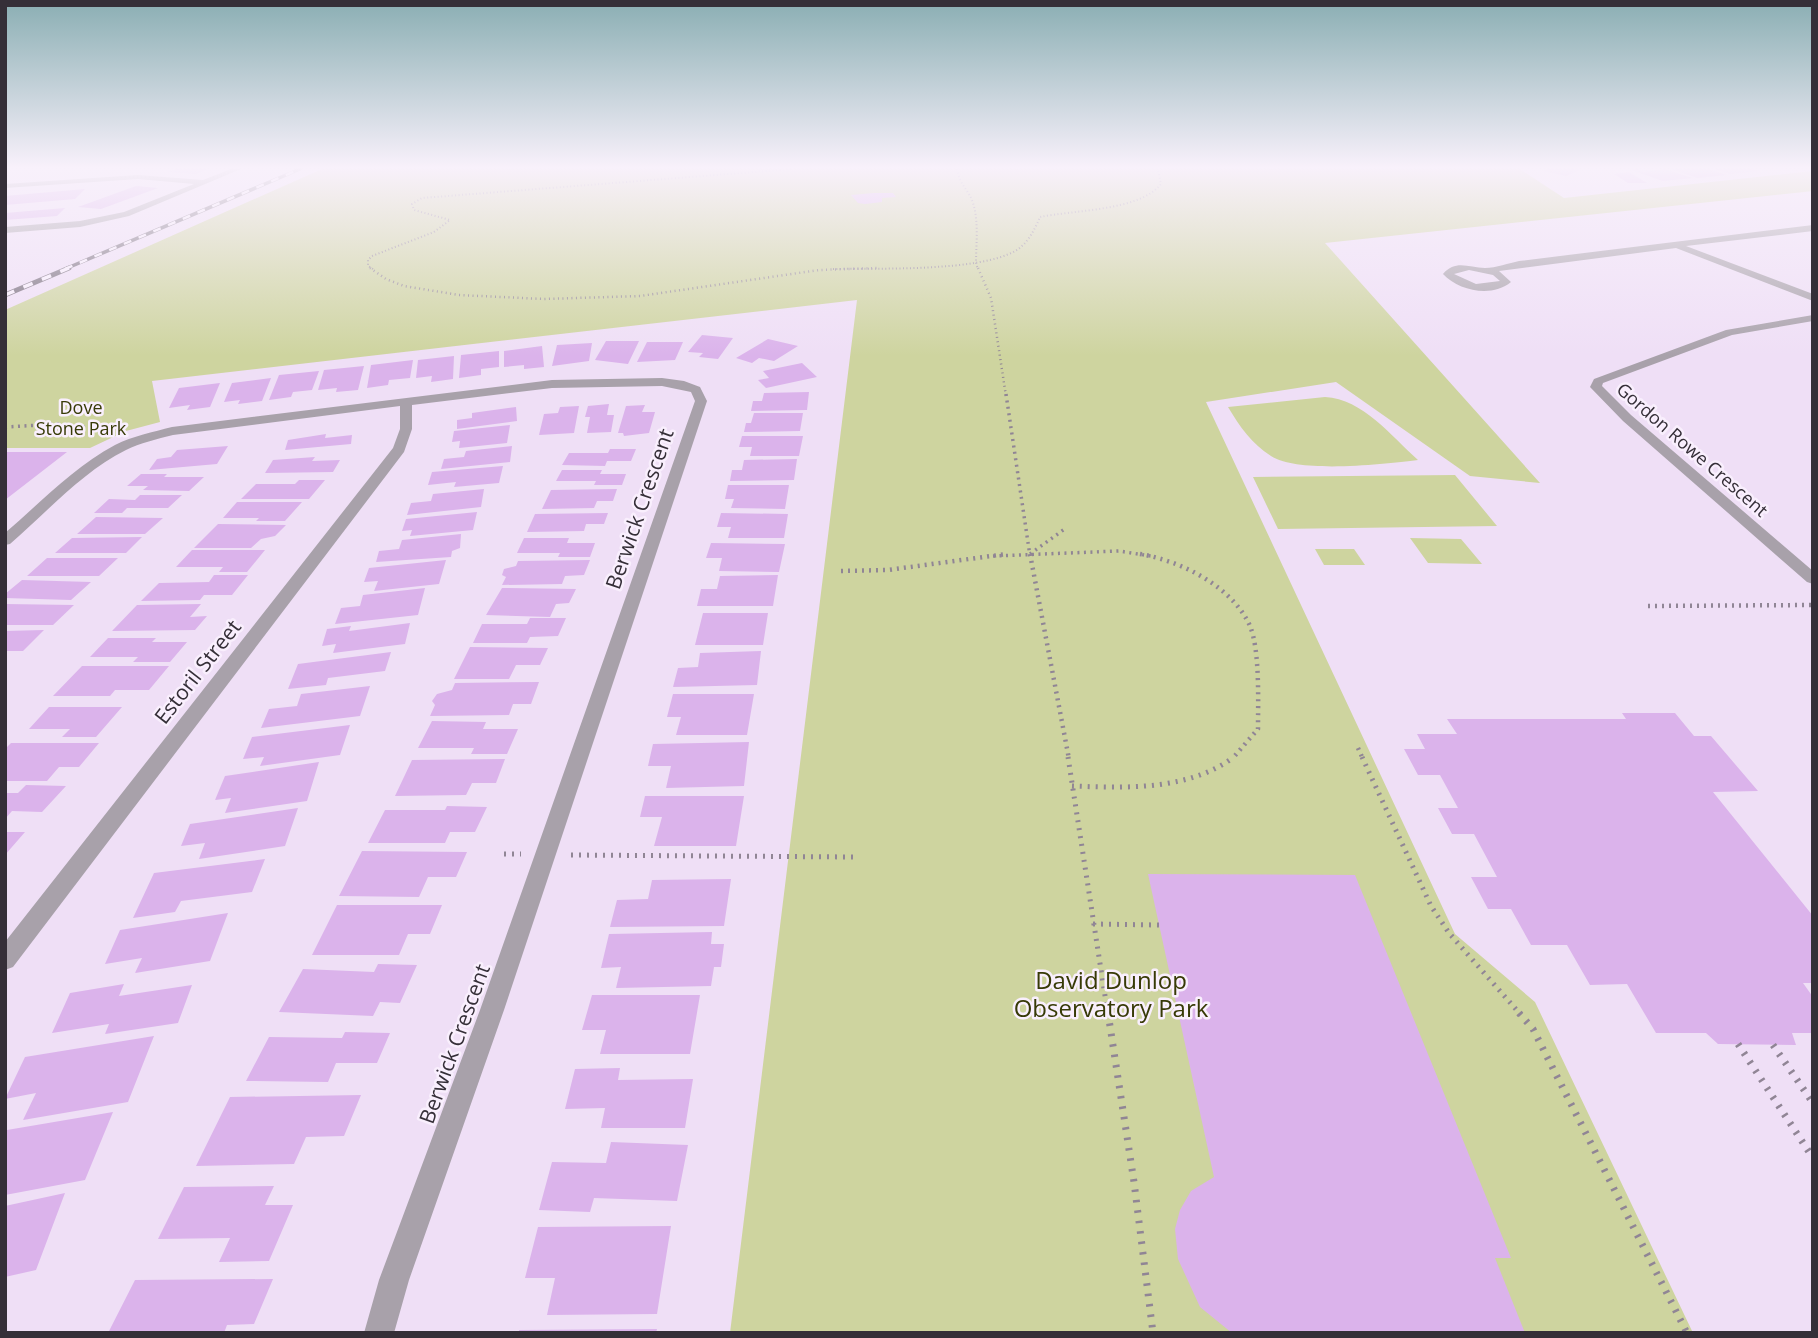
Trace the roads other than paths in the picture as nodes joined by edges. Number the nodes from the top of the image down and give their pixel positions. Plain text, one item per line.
1 (1793, 231) edge
2 (1676, 246) junction
3 (1488, 270) junction
4 (1813, 298) edge
5 (1813, 318) edge
6 (406, 403) junction
7 (5, 541) edge
8 (1813, 579) edge
9 (5, 960) edge
10 (379, 1333) edge

1 - 2 street
2 - 3 street
2 - 4 street
3 - 3 street
5 - 8 street, Gordon Rowe Crescent
6 - 7 street, Berwick Crescent
6 - 9 street, Estoril Street
6 - 10 street, Berwick Crescent

